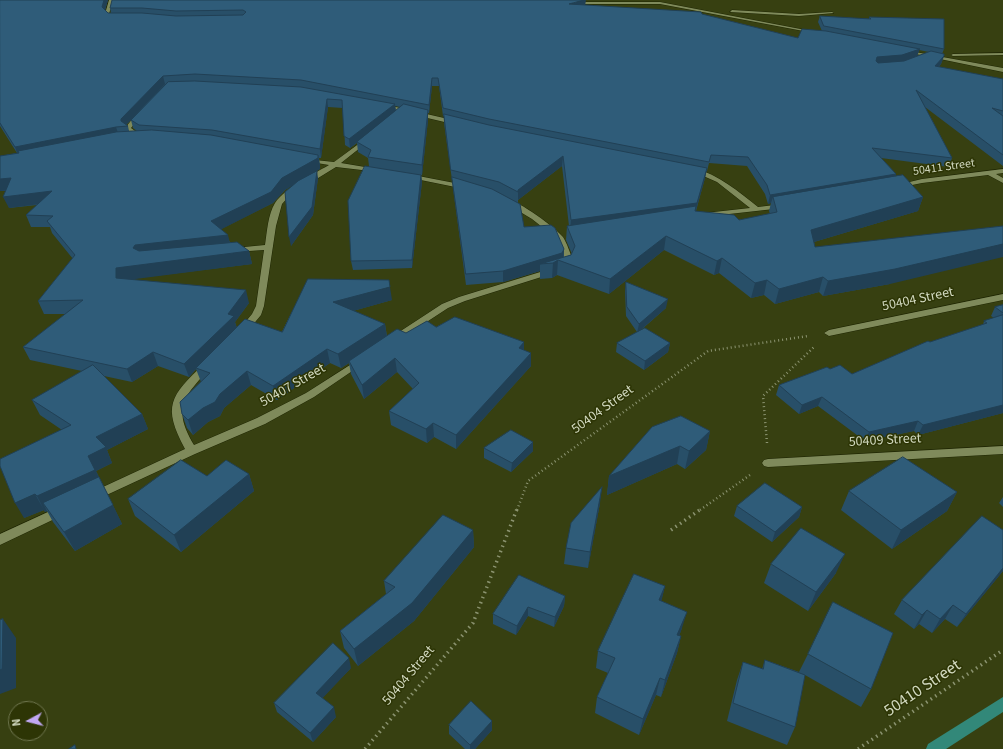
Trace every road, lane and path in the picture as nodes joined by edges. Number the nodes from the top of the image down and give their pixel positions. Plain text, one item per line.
1 (111, 0) edge
2 (557, 0) edge
3 (706, 11) junction
4 (832, 13) dead end
5 (122, 18) edge
6 (821, 34) edge
7 (898, 49) edge
8 (1003, 55) edge
9 (929, 56) junction
10 (916, 59) edge
11 (1003, 70) edge
12 (375, 104) edge
13 (147, 106) edge
14 (403, 110) junction
15 (398, 115) edge
16 (460, 124) edge
17 (374, 135) edge
18 (140, 136) junction
19 (147, 137) edge
20 (126, 138) edge
21 (298, 158) edge
22 (336, 164) junction
23 (687, 169) edge
24 (1003, 171) edge
25 (384, 172) edge
26 (990, 173) junction
27 (399, 175) edge
28 (1003, 181) edge
29 (892, 187) edge
30 (476, 190) edge
31 (503, 199) edge
32 (788, 205) edge
33 (756, 209) junction
34 (701, 216) edge
35 (270, 247) junction
36 (222, 252) edge
37 (1003, 297) edge
38 (829, 333) junction
39 (237, 337) edge
40 (387, 344) edge
41 (368, 357) edge
42 (216, 358) edge
43 (191, 450) junction
44 (1003, 450) edge
45 (768, 462) junction
46 (85, 500) edge
47 (71, 507) edge
48 (671, 530) dead end
49 (0, 540) edge
50 (1003, 650) edge
51 (365, 749) edge
52 (858, 749) edge

1 - 5 street
2 - 3 street
3 - 4 street
3 - 6 street
7 - 9 street
8 - 9 street
9 - 10 street
9 - 11 street
12 - 14 street
13 - 18 street
14 - 15 street
14 - 16 street
17 - 22 street
18 - 19 street
18 - 20 street
21 - 22 street
22 - 25 street
22 - 35 street
23 - 33 street
24 - 26 street, 50411 Street
26 - 28 street
26 - 29 street, 50411 Street
27 - 30 street
31 - 40 street
32 - 33 street
33 - 34 street
35 - 36 street
35 - 39 street
37 - 38 street, 50404 Street
38 - 45 path
38 - 51 path, 50404 Street
41 - 43 street, 50407 Street
42 - 43 street
43 - 46 street, 50407 Street
44 - 45 street, 50409 Street
45 - 48 path
47 - 49 street
50 - 52 path, 50410 Street

